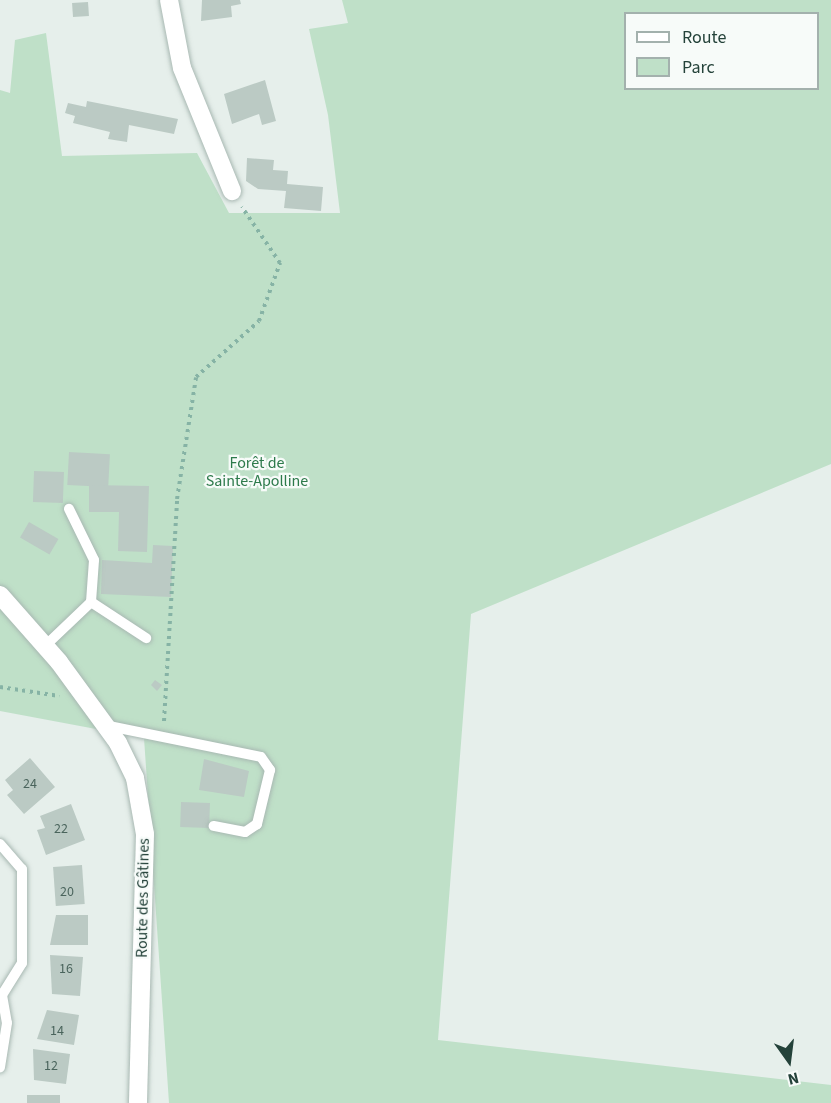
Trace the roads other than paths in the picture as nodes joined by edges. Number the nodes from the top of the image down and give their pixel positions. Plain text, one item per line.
1 (169, 0) edge
2 (232, 191) road end
3 (69, 509) dead end
4 (0, 595) edge
5 (91, 602) junction
6 (146, 638) dead end
7 (45, 646) junction
8 (104, 725) junction
9 (214, 826) dead end
10 (0, 844) edge
11 (1, 994) edge
12 (0, 1067) edge
13 (138, 1103) edge

1 - 2 street
3 - 5 lane
4 - 7 street, Route des Gâtines
5 - 6 lane
5 - 7 lane
7 - 8 street, Route des Gâtines
8 - 9 lane
8 - 13 street, Route des Gâtines
10 - 11 lane
11 - 12 lane

